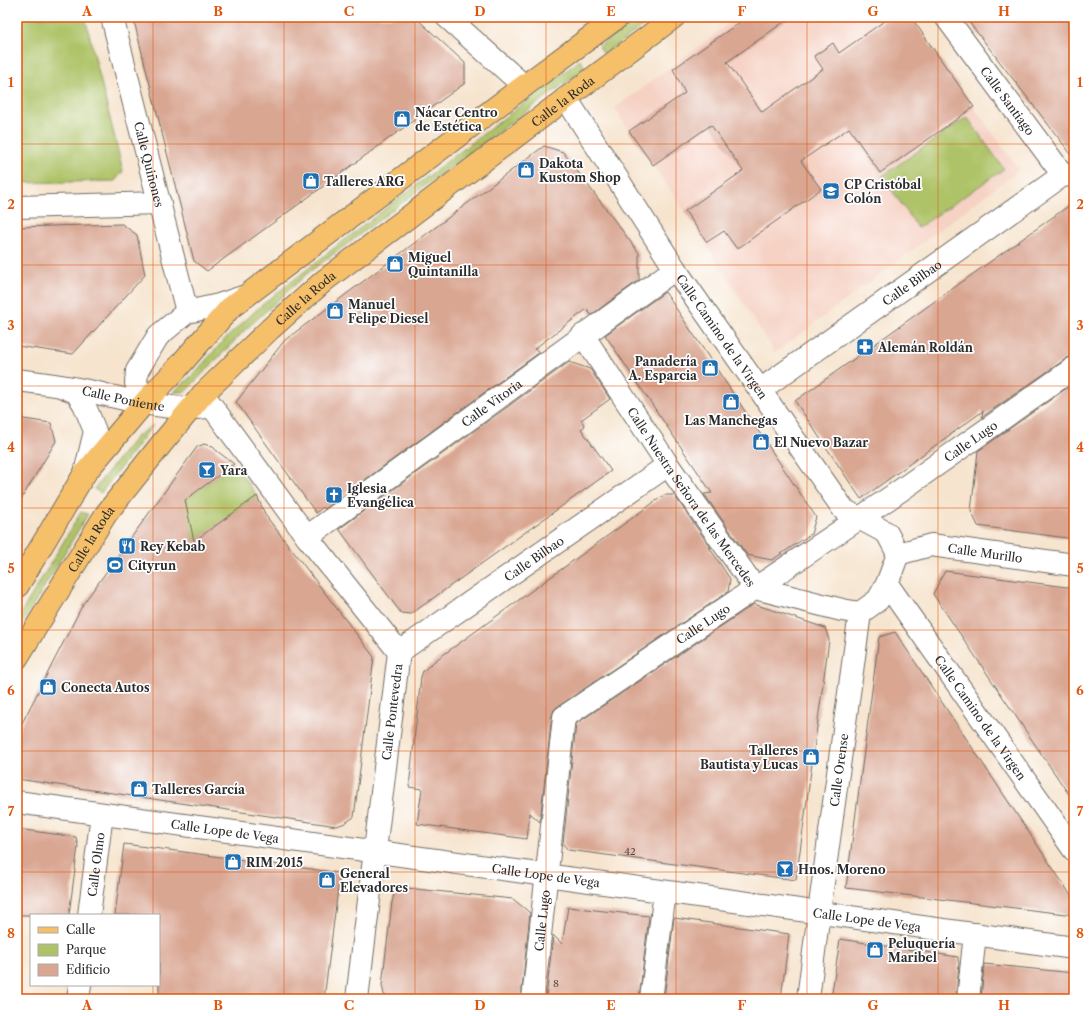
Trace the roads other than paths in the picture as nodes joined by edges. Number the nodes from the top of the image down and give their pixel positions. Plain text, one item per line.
1 (112, 17) edge
2 (447, 17) edge
3 (618, 17) edge
4 (674, 17) edge
5 (946, 17) edge
6 (524, 86) junction
7 (566, 98) junction
8 (1069, 176) edge
9 (160, 203) junction
10 (17, 207) edge
11 (674, 268) junction
12 (247, 295) junction
13 (187, 312) junction
14 (583, 335) junction
15 (1074, 368) edge
16 (17, 380) edge
17 (56, 385) junction
18 (760, 390) junction
19 (145, 402) junction
20 (202, 403) junction
21 (668, 465) junction
22 (85, 473) junction
23 (859, 519) junction
24 (307, 537) junction
25 (898, 554) junction
26 (1074, 565) edge
27 (887, 584) junction
28 (17, 587) edge
29 (755, 588) junction
30 (860, 613) junction
31 (399, 652) junction
32 (17, 658) edge
33 (17, 802) edge
34 (102, 814) junction
35 (1074, 850) edge
36 (375, 852) junction
37 (547, 875) junction
38 (665, 892) junction
39 (819, 912) junction
40 (89, 914) edge
41 (975, 934) junction
42 (1074, 948) edge
43 (80, 986) edge
44 (78, 999) edge
45 (356, 999) edge
46 (533, 999) edge
47 (651, 999) edge
48 (808, 999) edge
49 (968, 999) edge

1 - 9 street, Calle Quiñones
2 - 6 street
3 - 6 main road
4 - 7 main road, Calle la Roda
5 - 8 street, Calle Santiago
6 - 12 main road
7 - 11 street, Calle Camino de la Virgen
7 - 20 main road, Calle la Roda
8 - 18 street, Calle Bilbao
9 - 10 street
9 - 13 street, Calle Quiñones
11 - 14 street, Calle Vitoria
11 - 18 street, Calle Camino de la Virgen
12 - 13 street
12 - 19 main road
13 - 19 street
14 - 21 street, Calle Nuestra Señora de las Mercedes
14 - 24 street, Calle Vitoria
15 - 23 street, Calle Lugo
16 - 17 street, Calle Poniente
17 - 19 street, Calle Poniente
17 - 22 street, Calle Poniente
18 - 23 street, Calle Camino de la Virgen
19 - 20 street, Calle Poniente
19 - 22 main road
20 - 24 street, Calle Pontevedra
20 - 32 main road, Calle la Roda
21 - 29 street, Calle Nuestra Señora de las Mercedes
21 - 31 street, Calle Bilbao
22 - 28 main road
23 - 25 street, Calle Camino de la Virgen
23 - 29 street, Calle Lugo
24 - 31 street, Calle Pontevedra
25 - 26 street, Calle Murillo
25 - 27 street
27 - 30 street
27 - 35 street, Calle Camino de la Virgen
29 - 30 street, Calle Nuestra Señora de las Mercedes
29 - 37 street, Calle Lugo
30 - 39 street, Calle Orense
31 - 36 street, Calle Pontevedra
33 - 34 street, Calle Lope de Vega
34 - 36 street, Calle Lope de Vega
34 - 40 street, Calle Olmo
36 - 37 street, Calle Lope de Vega
36 - 45 street, Calle Pontevedra
37 - 38 street, Calle Lope de Vega
37 - 46 street, Calle Lugo
38 - 39 street, Calle Lope de Vega
38 - 47 street
39 - 41 street, Calle Lope de Vega
39 - 48 street, Calle Orense
41 - 42 street, Calle Lope de Vega
41 - 49 street
43 - 44 street

